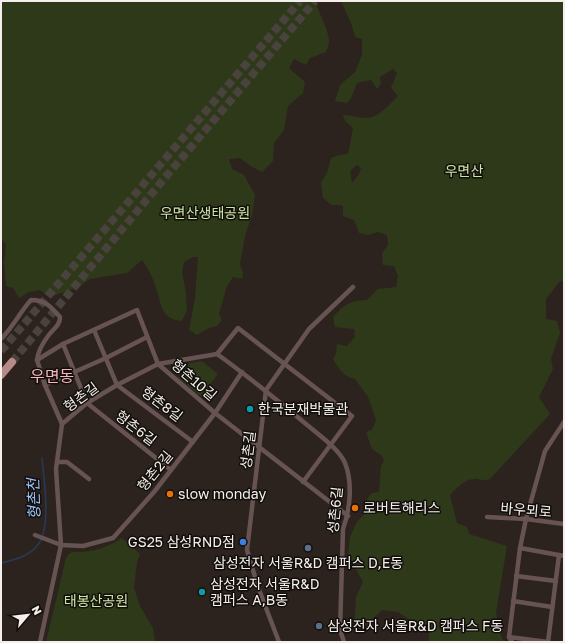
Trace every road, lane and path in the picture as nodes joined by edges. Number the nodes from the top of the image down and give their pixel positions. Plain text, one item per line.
1 (353, 287) dead end
2 (94, 330) junction
3 (147, 337) junction
4 (1, 339) edge
5 (63, 344) junction
6 (217, 354) junction
7 (106, 358) junction
8 (37, 360) junction
9 (12, 362) tunnel mouth
10 (284, 363) junction
11 (158, 364) junction
12 (74, 372) junction
13 (242, 372) junction
14 (1, 375) edge
15 (45, 385) junction
16 (117, 385) junction
17 (266, 390) junction
18 (87, 403) junction
19 (215, 413) junction
20 (564, 422) edge
21 (62, 424) junction
22 (193, 442) junction
23 (331, 445) junction
24 (259, 448) junction
25 (57, 462) junction
26 (171, 470) junction
27 (89, 479) dead end
28 (303, 482) junction
29 (348, 516) junction
30 (487, 517) dead end
31 (526, 519) junction
32 (564, 524) edge
33 (35, 535) dead end
34 (61, 545) junction
35 (520, 548) junction
36 (562, 556) edge
37 (516, 576) junction
38 (556, 581) junction
39 (512, 601) junction
40 (552, 607) junction
41 (509, 637) junction
42 (40, 642) edge
43 (279, 642) edge
44 (344, 642) edge
45 (512, 642) edge
46 (548, 642) edge

1 - 10 street, 성촌길
2 - 3 street
2 - 5 street
2 - 7 street
3 - 7 street
3 - 11 street
4 - 8 street
5 - 8 street
5 - 12 street
6 - 10 street
6 - 11 street, 형촌길
6 - 13 street
7 - 12 street
7 - 16 street
8 - 15 street
9 - 14 highway
10 - 17 street, 성촌길
10 - 23 street
11 - 16 street, 형촌길
11 - 19 street, 형촌10길
12 - 15 street
12 - 18 street
13 - 17 street
13 - 19 street, 형촌2길
15 - 21 street
16 - 18 street, 형촌길
16 - 22 street, 형촌8길
17 - 23 street, 성촌6길
17 - 24 street, 성촌길
18 - 21 street, 형촌길
18 - 26 street, 형촌6길
19 - 22 street, 형촌2길
19 - 24 street, 형촌10길
20 - 31 street
21 - 25 street, 형촌길
22 - 26 street, 형촌2길
23 - 28 street
23 - 29 street, 성촌6길
24 - 28 street, 형촌10길
24 - 43 street, 성촌길
25 - 27 street
25 - 34 street, 형촌길
26 - 34 street, 형촌2길
28 - 29 street, 형촌10길
29 - 44 street, 성촌6길
30 - 31 street, 바우뫼로
31 - 32 street, 바우뫼로
31 - 35 street
33 - 34 street
34 - 42 street, 형촌길
35 - 36 street
35 - 37 street
36 - 38 street
37 - 38 street
37 - 39 street
38 - 40 street
39 - 40 street
39 - 41 street
40 - 46 street
41 - 45 street
41 - 46 street

